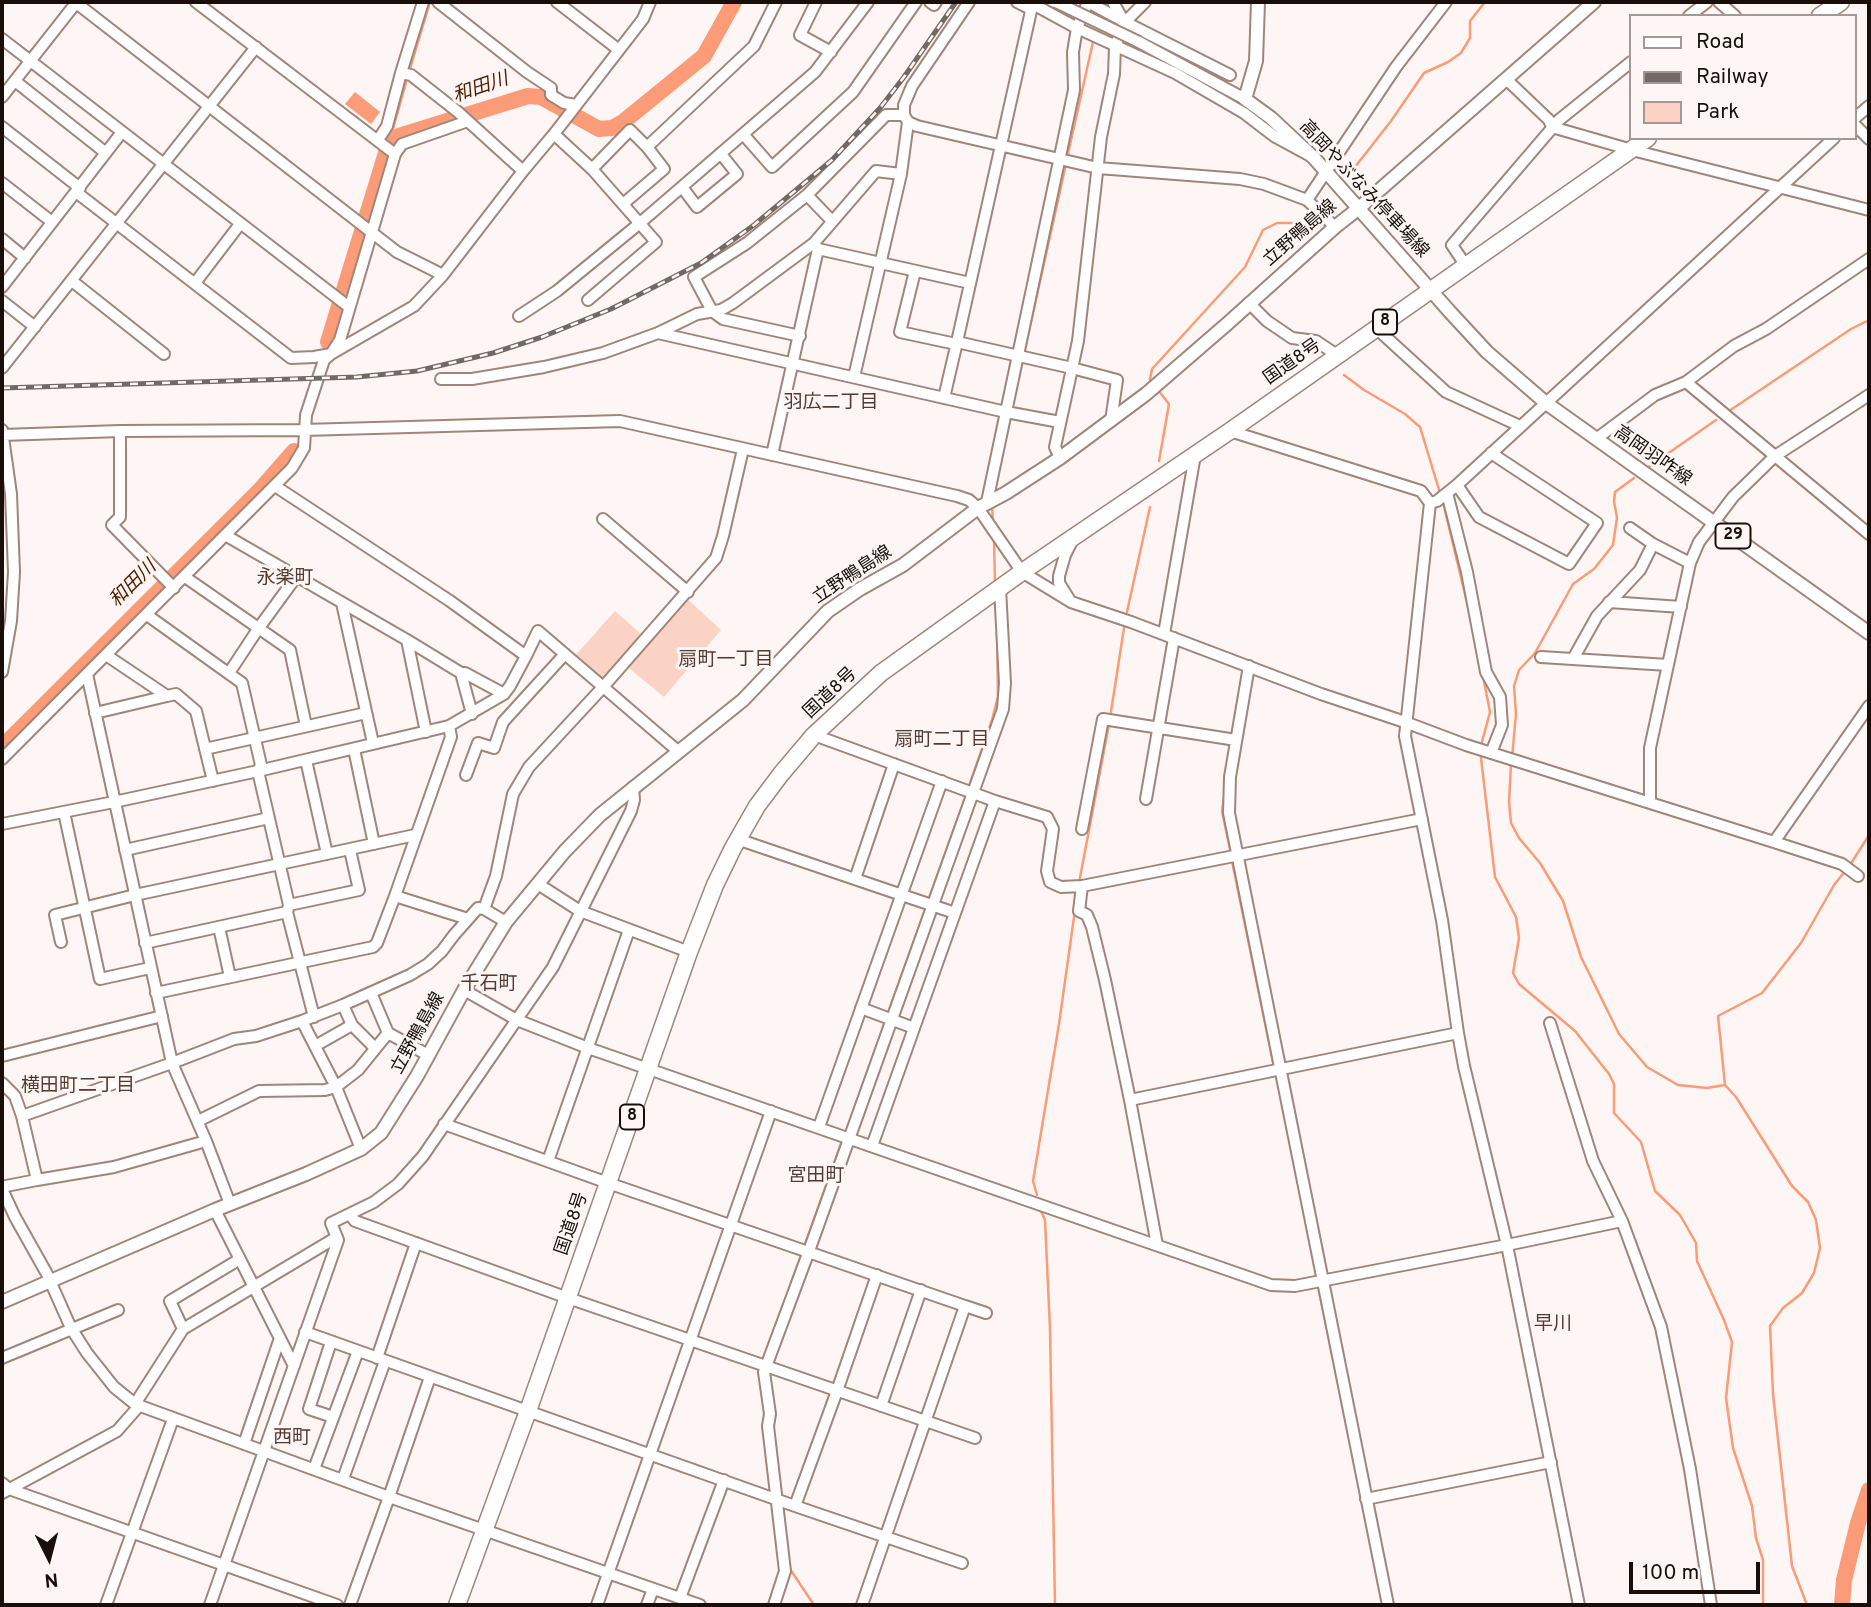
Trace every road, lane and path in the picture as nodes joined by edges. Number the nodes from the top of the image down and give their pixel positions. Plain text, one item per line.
1 (75, 2) edge
2 (198, 2) edge
3 (423, 2) edge
4 (438, 2) edge
5 (557, 2) edge
6 (650, 2) edge
7 (776, 2) edge
8 (816, 2) edge
9 (868, 2) edge
10 (916, 2) edge
11 (930, 2) edge
12 (936, 2) edge
13 (969, 2) edge
14 (1017, 2) edge
15 (1056, 2) edge
16 (1088, 2) edge
17 (1113, 2) edge
18 (1145, 2) edge
19 (1258, 2) edge
20 (1446, 2) edge
21 (1594, 2) edge
22 (1707, 2) edge
23 (1841, 2) edge
24 (1033, 3) edge
25 (1692, 14) edge
26 (1824, 14) edge
27 (1125, 22) junction
28 (1077, 28) junction
29 (2, 39) edge
30 (1115, 46) junction
31 (256, 47) junction
32 (619, 50) junction
33 (831, 52) junction
34 (30, 60) junction
35 (1630, 63) edge
36 (405, 74) junction
37 (1230, 75) dead end
38 (1506, 79) junction
39 (15, 81) junction
40 (2, 97) edge
41 (1245, 99) junction
42 (209, 106) junction
43 (572, 110) junction
44 (464, 118) junction
45 (906, 119) junction
46 (2, 127) edge
47 (1552, 127) junction
48 (122, 132) junction
49 (554, 134) junction
50 (743, 134) junction
51 (1645, 140) edge
52 (1832, 140) edge
53 (379, 141) junction
54 (1000, 145) junction
55 (647, 147) junction
56 (1632, 150) junction
57 (106, 153) junction
58 (394, 153) junction
59 (721, 153) junction
60 (1314, 158) junction
61 (1064, 159) junction
62 (163, 164) junction
63 (1098, 168) junction
64 (592, 169) junction
65 (523, 172) junction
66 (1325, 172) junction
67 (901, 174) junction
68 (2, 183) edge
69 (681, 187) junction
70 (1780, 188) junction
71 (78, 190) junction
72 (807, 195) junction
73 (1307, 200) junction
74 (623, 204) junction
75 (1359, 208) junction
76 (1869, 211) edge
77 (832, 221) junction
78 (52, 222) junction
79 (118, 223) junction
80 (640, 223) junction
81 (240, 224) junction
82 (1335, 227) junction
83 (370, 230) junction
84 (2, 239) edge
85 (816, 246) junction
86 (25, 257) junction
87 (1869, 259) edge
88 (880, 263) junction
89 (1466, 266) junction
90 (915, 271) junction
91 (443, 275) junction
92 (72, 281) junction
93 (970, 283) junction
94 (195, 284) junction
95 (2, 287) edge
96 (1431, 290) junction
97 (588, 300) dead end
98 (2, 301) edge
99 (1250, 303) junction
100 (347, 306) junction
101 (712, 311) junction
102 (519, 316) dead end
103 (35, 327) junction
104 (1376, 328) junction
105 (658, 333) junction
106 (800, 336) junction
107 (956, 343) junction
108 (164, 354) dead end
109 (331, 354) junction
110 (1337, 355) junction
111 (1022, 356) junction
112 (793, 363) junction
113 (1072, 368) junction
114 (2, 369) edge
115 (854, 377) junction
116 (441, 379) dead end
117 (1686, 382) junction
118 (1869, 395) edge
119 (944, 398) junction
120 (1546, 403) junction
121 (1010, 412) junction
122 (1111, 421) junction
123 (1060, 422) junction
124 (1520, 426) junction
125 (304, 430) junction
126 (120, 431) junction
127 (1230, 431) junction
128 (2, 433) edge
129 (1596, 439) junction
130 (743, 449) junction
131 (1491, 453) junction
132 (772, 455) junction
133 (1195, 456) junction
134 (1775, 456) junction
135 (1060, 458) junction
136 (1457, 485) junction
137 (275, 486) junction
138 (1447, 493) junction
139 (1430, 503) junction
140 (983, 505) junction
141 (603, 519) dead end
142 (1713, 522) junction
143 (1630, 528) dead end
144 (1869, 534) edge
145 (225, 535) junction
146 (1073, 538) junction
147 (1653, 544) junction
148 (1690, 563) junction
149 (1022, 572) junction
150 (185, 577) junction
151 (296, 577) junction
152 (172, 586) junction
153 (1000, 588) junction
154 (688, 592) junction
155 (1071, 602) junction
156 (342, 603) junction
157 (1609, 603) junction
158 (1681, 607) junction
159 (146, 615) junction
160 (258, 629) junction
161 (1869, 633) edge
162 (1169, 636) junction
163 (407, 640) junction
164 (565, 654) junction
165 (106, 655) junction
166 (526, 656) junction
167 (1541, 657) dead end
168 (1573, 659) junction
169 (1249, 666) junction
170 (1668, 666) junction
171 (2, 672) edge
172 (229, 673) junction
173 (461, 673) junction
174 (87, 674) junction
175 (604, 687) junction
176 (504, 694) junction
177 (167, 696) junction
178 (1869, 706) edge
179 (95, 713) junction
180 (366, 713) junction
181 (472, 714) junction
182 (1405, 722) junction
183 (306, 726) junction
184 (449, 726) junction
185 (1158, 728) junction
186 (426, 732) junction
187 (814, 735) junction
188 (254, 737) junction
189 (1236, 740) junction
190 (373, 743) junction
191 (205, 749) junction
192 (354, 749) junction
193 (680, 752) junction
194 (1491, 753) junction
195 (2, 759) edge
196 (306, 760) junction
197 (894, 764) junction
198 (258, 771) junction
199 (466, 775) dead end
200 (213, 780) junction
201 (942, 781) junction
202 (633, 787) junction
203 (973, 793) junction
204 (1146, 799) dead end
205 (995, 801) junction
206 (114, 802) junction
207 (1650, 803) junction
208 (64, 812) junction
209 (269, 818) junction
210 (1422, 819) junction
211 (2, 824) edge
212 (1082, 829) dead end
213 (415, 835) junction
214 (737, 839) junction
215 (1774, 842) junction
216 (374, 844) junction
217 (125, 850) junction
218 (350, 850) junction
219 (327, 854) junction
220 (1233, 856) junction
221 (279, 864) junction
222 (1850, 870) dead end
223 (855, 879) junction
224 (538, 884) junction
225 (1077, 887) junction
226 (135, 895) junction
227 (901, 895) junction
228 (395, 896) junction
229 (932, 905) junction
230 (85, 908) junction
231 (288, 909) junction
232 (484, 909) junction
233 (580, 911) junction
234 (955, 913) junction
235 (468, 919) junction
236 (506, 922) junction
237 (219, 927) junction
238 (629, 930) junction
239 (61, 942) dead end
240 (145, 943) junction
241 (689, 952) junction
242 (300, 962) junction
243 (150, 968) junction
244 (230, 977) junction
245 (464, 990) junction
246 (156, 993) junction
247 (371, 993) junction
248 (343, 1005) junction
249 (861, 1009) junction
250 (162, 1016) junction
251 (314, 1017) junction
252 (517, 1020) junction
253 (891, 1020) junction
254 (302, 1021) junction
255 (1550, 1023) dead end
256 (352, 1025) junction
257 (914, 1028) junction
258 (388, 1033) junction
259 (1458, 1033) junction
260 (315, 1046) junction
261 (375, 1048) junction
262 (588, 1048) junction
263 (428, 1055) junction
264 (2, 1056) edge
265 (172, 1063) junction
266 (649, 1068) junction
267 (1276, 1070) junction
268 (2, 1083) edge
269 (336, 1087) junction
270 (1130, 1100) junction
271 (771, 1111) junction
272 (22, 1116) junction
273 (198, 1121) junction
274 (444, 1124) junction
275 (819, 1127) junction
276 (849, 1138) junction
277 (206, 1141) junction
278 (872, 1146) junction
279 (361, 1149) junction
280 (548, 1160) junction
281 (37, 1180) junction
282 (608, 1183) junction
283 (2, 1189) edge
284 (230, 1205) junction
285 (215, 1210) junction
286 (350, 1214) junction
287 (1622, 1221) junction
288 (731, 1224) junction
289 (337, 1237) junction
290 (416, 1243) junction
291 (1157, 1245) junction
292 (1507, 1245) junction
293 (809, 1251) junction
294 (240, 1259) junction
295 (877, 1275) junction
296 (50, 1282) junction
297 (1318, 1282) junction
298 (253, 1287) junction
299 (921, 1290) junction
300 (568, 1298) junction
301 (2, 1302) edge
302 (965, 1306) junction
303 (118, 1310) dead end
304 (986, 1313) dead end
305 (71, 1328) junction
306 (183, 1329) junction
307 (305, 1332) junction
308 (280, 1338) junction
309 (691, 1341) junction
310 (331, 1342) junction
311 (358, 1351) junction
312 (2, 1358) edge
313 (381, 1359) junction
314 (294, 1366) junction
315 (766, 1366) junction
316 (430, 1377) junction
317 (837, 1391) junction
318 (137, 1405) junction
319 (881, 1406) junction
320 (528, 1411) junction
321 (333, 1417) junction
322 (173, 1419) junction
323 (926, 1422) junction
324 (975, 1438) dead end
325 (244, 1444) junction
326 (265, 1452) junction
327 (651, 1454) junction
328 (1551, 1462) junction
329 (314, 1469) junction
330 (343, 1479) junction
331 (724, 1480) junction
332 (4, 1488) edge
333 (389, 1497) junction
334 (1366, 1499) junction
335 (778, 1500) junction
336 (795, 1506) junction
337 (485, 1530) junction
338 (133, 1532) junction
339 (886, 1538) junction
340 (962, 1563) dead end
341 (224, 1565) junction
342 (609, 1572) junction
343 (653, 1589) junction
344 (680, 1598) junction
345 (106, 1605) edge
346 (210, 1605) edge
347 (337, 1605) edge
348 (350, 1605) edge
349 (457, 1605) edge
350 (597, 1605) edge
351 (647, 1605) edge
352 (699, 1605) edge
353 (774, 1605) edge
354 (862, 1605) edge
355 (1388, 1605) edge
356 (1580, 1605) edge
357 (1711, 1605) edge

1 - 34 street
1 - 42 street
2 - 31 street
3 - 36 street
4 - 43 street
5 - 32 street
6 - 32 street
7 - 55 street
8 - 33 street
9 - 33 street
10 - 50 street
11 - 12 street
13 - 45 street
14 - 24 street
15 - 41 street, bridge
16 - 27 street
16 - 28 street
17 - 27 street
18 - 27 street
19 - 41 main road
20 - 66 street
21 - 38 main road, 立野鴨島線
22 - 25 street
23 - 26 highway
24 - 28 street
24 - 54 street
27 - 30 street
27 - 37 street
28 - 30 street
28 - 61 street
29 - 34 street
30 - 60 street
30 - 63 street
31 - 42 street
31 - 53 street
32 - 43 street
33 - 50 street
34 - 39 street
34 - 48 street
35 - 47 street
36 - 44 street
36 - 53 street
38 - 47 street
38 - 75 main road, 立野鴨島線
39 - 40 street
39 - 57 street
41 - 60 main road, 高岡やぶなみ停車場線
42 - 62 street
42 - 83 street
43 - 49 street
44 - 58 street
44 - 65 street
45 - 54 street
45 - 67 street
45 - 72 street
46 - 71 street
47 - 56 street
47 - 89 street
48 - 57 street
48 - 62 street
49 - 64 street
49 - 65 street
50 - 59 street
51 - 56 highway, 国道8号 / 8
52 - 70 street
53 - 58 street
54 - 61 street
54 - 93 street
55 - 64 street
55 - 74 street
56 - 70 street
56 - 89 highway, 国道8号 / 8
57 - 71 street
58 - 83 street
59 - 69 street
59 - 69 street
60 - 66 main road, 高岡やぶなみ停車場線
61 - 63 street
61 - 111 street
62 - 79 street
62 - 81 street
63 - 73 street
63 - 113 street
64 - 74 street
65 - 91 street
66 - 73 street
66 - 75 main road, 高岡やぶなみ停車場線
67 - 77 street
67 - 88 street
68 - 78 street
69 - 80 street
70 - 76 street
70 - 120 street
71 - 78 street
71 - 79 street
72 - 77 street
72 - 101 street
73 - 82 street
74 - 80 street
75 - 82 main road, 立野鴨島線
75 - 96 main road, 高岡やぶなみ停車場線
77 - 85 street
78 - 86 street
79 - 92 street
79 - 94 street
80 - 97 street
80 - 102 street
81 - 94 street
81 - 100 street
82 - 99 main road, 立野鴨島線
83 - 91 street
83 - 100 street
84 - 86 street
85 - 88 street
85 - 101 street
85 - 106 street
86 - 95 street
87 - 117 street
88 - 90 street
88 - 115 street
89 - 96 highway, 国道8号 / 8
90 - 93 street
90 - 107 street
91 - 109 street
92 - 103 street
92 - 108 street
93 - 107 street
94 - 109 street
96 - 104 highway, 国道8号 / 8
96 - 120 main road, 高岡羽咋線 / 29
98 - 103 street
99 - 110 street
99 - 122 main road, 立野鴨島線
100 - 109 street
101 - 105 street
101 - 106 street
103 - 114 street
104 - 110 highway, 国道8号 / 8
104 - 124 street
105 - 112 street
105 - 116 street
106 - 112 street
107 - 111 street
107 - 119 street
109 - 125 street
110 - 127 highway, 国道8号 / 8
111 - 113 street
111 - 121 street
112 - 115 street
112 - 132 street
113 - 122 street
113 - 123 street
115 - 119 street
117 - 129 street
117 - 134 street
118 - 134 street
119 - 121 street
120 - 124 street
120 - 129 main road, 高岡羽咋線 / 29
121 - 123 street
121 - 140 street
122 - 135 main road, 立野鴨島線
123 - 135 street
124 - 131 street
125 - 126 street
125 - 130 street
125 - 137 street
126 - 128 street
126 - 152 street
127 - 133 highway, 国道8号 / 8
127 - 139 street
128 - 171 street
129 - 142 main road, 高岡羽咋線 / 29
130 - 132 street
130 - 154 street
131 - 136 street
131 - 136 street
132 - 140 street
133 - 146 highway, 国道8号 / 8
133 - 162 street
134 - 142 street
134 - 144 street
135 - 140 main road, 立野鴨島線
136 - 138 street
137 - 145 street
137 - 166 street
138 - 139 street
138 - 194 street
139 - 182 street
140 - 149 street
140 - 193 main road, 立野鴨島線
141 - 154 street
142 - 148 street
142 - 161 main road, 高岡羽咋線 / 29
143 - 147 street
145 - 150 street
145 - 151 street
146 - 149 highway, 国道8号 / 8
146 - 155 street
147 - 148 street
147 - 157 street
148 - 158 street
149 - 153 highway, 国道8号 / 8
149 - 155 street
150 - 152 street
150 - 160 street
151 - 156 street
151 - 160 street
152 - 159 street
153 - 187 highway, 国道8号 / 8
153 - 203 street
154 - 175 street
155 - 162 street
156 - 163 street
156 - 180 street
157 - 158 street
157 - 168 street
158 - 170 street
159 - 165 street
159 - 172 street
160 - 172 street
160 - 183 street
162 - 169 street
162 - 185 street
163 - 173 street
163 - 186 street
164 - 166 street
164 - 175 street
164 - 199 street
165 - 174 street
165 - 177 street
166 - 176 street
167 - 168 street
168 - 170 street
169 - 182 street
169 - 189 street
170 - 207 street
172 - 188 street
173 - 176 street
173 - 181 street
174 - 179 street
174 - 195 street
175 - 193 street
175 - 232 street
176 - 181 street
177 - 179 street
177 - 191 street
178 - 215 street
179 - 206 street
180 - 183 street
180 - 190 street
181 - 184 street
182 - 194 street
182 - 210 street
183 - 188 street
184 - 186 street
184 - 213 street
185 - 189 street
185 - 204 street
185 - 212 street
186 - 190 street
187 - 197 street
187 - 214 highway, 国道8号 / 8
188 - 191 street
188 - 198 street
189 - 220 street
190 - 192 street
191 - 200 street
192 - 196 street
192 - 216 street
193 - 202 main road, 立野鴨島線
194 - 207 street
196 - 198 street
196 - 219 street
197 - 201 street
197 - 223 street
198 - 200 street
198 - 209 street
200 - 206 street
201 - 203 street
201 - 227 street
202 - 224 main road, 立野鴨島線
202 - 233 street
203 - 205 street
203 - 229 street
205 - 225 street
205 - 234 street
206 - 208 street
206 - 217 street
207 - 215 street
208 - 211 street
208 - 230 street
209 - 217 street
209 - 221 street
210 - 220 street
210 - 259 street
213 - 216 street
213 - 228 street
214 - 223 street
214 - 241 highway, 国道8号 / 8
215 - 222 street
216 - 218 street
217 - 226 street
218 - 219 street
218 - 231 street
219 - 221 street
220 - 225 street
220 - 267 street
221 - 226 street
221 - 231 street
223 - 227 street
224 - 233 street
224 - 236 main road, 立野鴨島線
225 - 270 street
226 - 230 street
226 - 240 street
227 - 229 street
227 - 249 street
228 - 235 street
228 - 242 street
229 - 234 street
229 - 253 street
230 - 239 street
230 - 243 street
231 - 237 street
231 - 242 street
232 - 235 street
232 - 236 street
233 - 238 street
233 - 252 street
234 - 257 street
235 - 247 street
236 - 245 main road, 立野鴨島線
237 - 240 street
237 - 244 street
238 - 241 street
238 - 262 street
240 - 243 street
241 - 266 highway, 国道8号 / 8
242 - 244 street
242 - 251 street
243 - 246 street
244 - 246 street
245 - 252 street
245 - 263 main road, 立野鴨島線
246 - 250 street
247 - 248 street
247 - 258 street
248 - 251 street
248 - 256 street
249 - 253 street
249 - 275 street
250 - 264 street
250 - 265 street
251 - 254 street
252 - 262 street
252 - 274 street
253 - 257 street
253 - 276 street
254 - 260 street
254 - 265 street
255 - 287 street
256 - 260 street
256 - 261 street
257 - 278 street
258 - 261 street
258 - 263 street
259 - 267 street
259 - 292 street
260 - 269 street
261 - 269 street
262 - 266 street
262 - 280 street
263 - 279 main road, 立野鴨島線
265 - 272 street
265 - 273 street
266 - 271 street
266 - 282 highway, 国道8号 / 8
267 - 270 street
267 - 297 street
268 - 272 street
269 - 273 street
269 - 279 street
270 - 291 street
271 - 275 street
271 - 288 street
272 - 281 street
273 - 277 street
274 - 280 street
274 - 286 street
275 - 276 street
276 - 278 street
276 - 293 street
277 - 281 street
277 - 284 street
278 - 291 street
279 - 284 main road, 立野鴨島線
280 - 282 street
281 - 283 street
282 - 288 street
282 - 300 highway, 国道8号 / 8
283 - 296 street
284 - 285 main road, 立野鴨島線
285 - 294 street
285 - 296 main road, 立野鴨島線
286 - 289 street
286 - 290 street
287 - 292 street
287 - 357 street
288 - 293 street
288 - 309 street
289 - 298 street
289 - 307 street
290 - 300 street
290 - 313 street
291 - 297 street
292 - 297 street
292 - 328 street
293 - 295 street
293 - 315 street
294 - 298 street
294 - 306 street
295 - 299 street
295 - 317 street
296 - 301 main road, 立野鴨島線
296 - 305 street
297 - 334 street
298 - 306 street
298 - 308 street
299 - 302 street
299 - 319 street
300 - 309 street
300 - 320 highway, 国道8号 / 8
302 - 304 street
302 - 323 street
303 - 305 street
305 - 312 street
305 - 318 street
306 - 318 street
307 - 310 street
307 - 314 street
308 - 314 street
308 - 325 street
309 - 315 street
309 - 327 street
310 - 311 street
310 - 321 street
311 - 313 street
311 - 321 street
313 - 316 street
313 - 330 street
314 - 326 street
315 - 317 street
315 - 335 street
316 - 320 street
316 - 333 street
317 - 319 street
317 - 336 street
318 - 322 street
318 - 332 street
319 - 323 street
320 - 327 street
320 - 337 highway, 国道8号 / 8
321 - 329 street
322 - 325 street
322 - 338 street
323 - 324 street
323 - 339 street
325 - 326 street
326 - 329 street
326 - 341 street
327 - 331 street
327 - 342 street
328 - 334 street
328 - 356 street
329 - 330 street
330 - 333 street
331 - 335 street
331 - 344 street
332 - 338 street
333 - 337 street
333 - 348 street
334 - 355 street
335 - 336 street
335 - 353 street
336 - 339 street
337 - 342 street
337 - 349 highway, 国道8号 / 8
338 - 341 street
338 - 345 street
339 - 340 street
339 - 354 street
341 - 346 street
341 - 347 street
342 - 343 street
342 - 350 street
343 - 344 street
343 - 351 street
344 - 352 street

